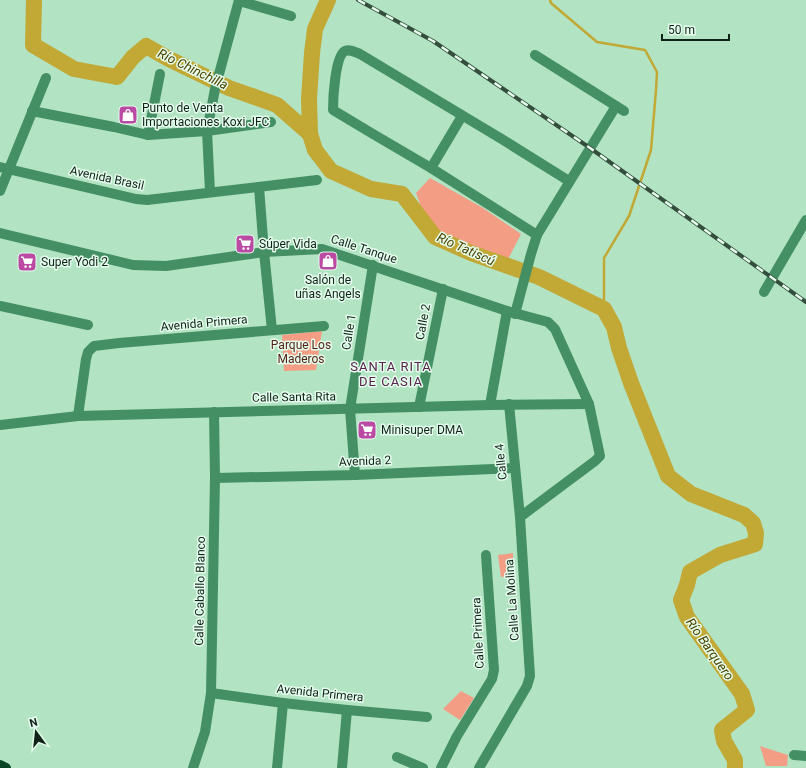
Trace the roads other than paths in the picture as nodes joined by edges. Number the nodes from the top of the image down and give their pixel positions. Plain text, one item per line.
1 (239, 0) edge
2 (291, 16) dead end
3 (538, 60) dead end
4 (160, 74) dead end
5 (46, 78) dead end
6 (32, 111) junction
7 (462, 116) junction
8 (271, 122) dead end
9 (207, 131) junction
10 (148, 135) junction
11 (4, 168) edge
12 (431, 168) junction
13 (317, 180) dead end
14 (569, 181) junction
15 (259, 187) junction
16 (0, 191) edge
17 (210, 192) junction
18 (806, 220) edge
19 (0, 233) edge
20 (538, 235) junction
21 (264, 252) junction
22 (373, 265) junction
23 (443, 289) junction
24 (764, 292) dead end
25 (0, 306) edge
26 (511, 313) junction
27 (88, 325) dead end
28 (324, 326) dead end
29 (272, 330) junction
30 (490, 404) junction
31 (509, 404) junction
32 (589, 404) junction
33 (419, 407) junction
34 (350, 409) junction
35 (214, 412) junction
36 (78, 416) junction
37 (0, 425) edge
38 (515, 468) junction
39 (355, 475) junction
40 (215, 478) junction
41 (520, 517) junction
42 (486, 555) dead end
43 (211, 693) junction
44 (283, 703) junction
45 (347, 710) junction
46 (427, 717) dead end
47 (794, 755) dead end
48 (806, 756) edge
49 (397, 757) dead end
50 (0, 764) edge
51 (6, 768) edge
52 (192, 768) edge
53 (277, 768) edge
54 (342, 768) edge
55 (423, 768) edge
56 (442, 768) edge
57 (479, 768) edge

1 - 2 street
1 - 9 street
3 - 14 street
4 - 10 street
5 - 6 street
6 - 10 street
6 - 11 street
7 - 12 street
7 - 12 street
7 - 14 street
8 - 9 street
9 - 10 street
9 - 17 street
11 - 16 street
11 - 17 street, Avenida Brasil
12 - 20 street
13 - 15 street, Avenida Brasil
14 - 20 street
15 - 17 street, Avenida Brasil
15 - 21 street
18 - 24 street
19 - 21 street, Calle Tanque
20 - 26 street
21 - 22 street, Calle Tanque
21 - 29 street
22 - 23 street, Calle Tanque
22 - 34 street, Calle 1
23 - 26 street, Calle Tanque
23 - 33 street, Calle 2
25 - 27 street
26 - 30 street
26 - 32 street, Calle Tanque
28 - 29 street, Avenida Primera
29 - 36 street, Avenida Primera
30 - 31 street, Calle Santa Rita
30 - 33 street, Calle Santa Rita
31 - 32 street, Calle Santa Rita
31 - 38 street, Calle 4
32 - 41 street, Calle Tanque
33 - 34 street, Calle Santa Rita
34 - 35 street, Calle Santa Rita
34 - 39 street, Calle 1
35 - 36 street, Calle Santa Rita
35 - 40 street, Calle Caballo Blanco
36 - 37 street, Calle Santa Rita
38 - 39 street, Avenida 2
38 - 41 street, Calle 4
39 - 40 street, Avenida 2
40 - 43 street, Calle Caballo Blanco
41 - 57 street, Calle La Molina
42 - 56 street, Calle Primera
43 - 44 street, Avenida Primera
43 - 52 street, Calle Caballo Blanco
44 - 45 street, Avenida Primera
44 - 53 street
45 - 46 street, Avenida Primera
45 - 54 street
47 - 48 street
49 - 55 street
50 - 51 main road

